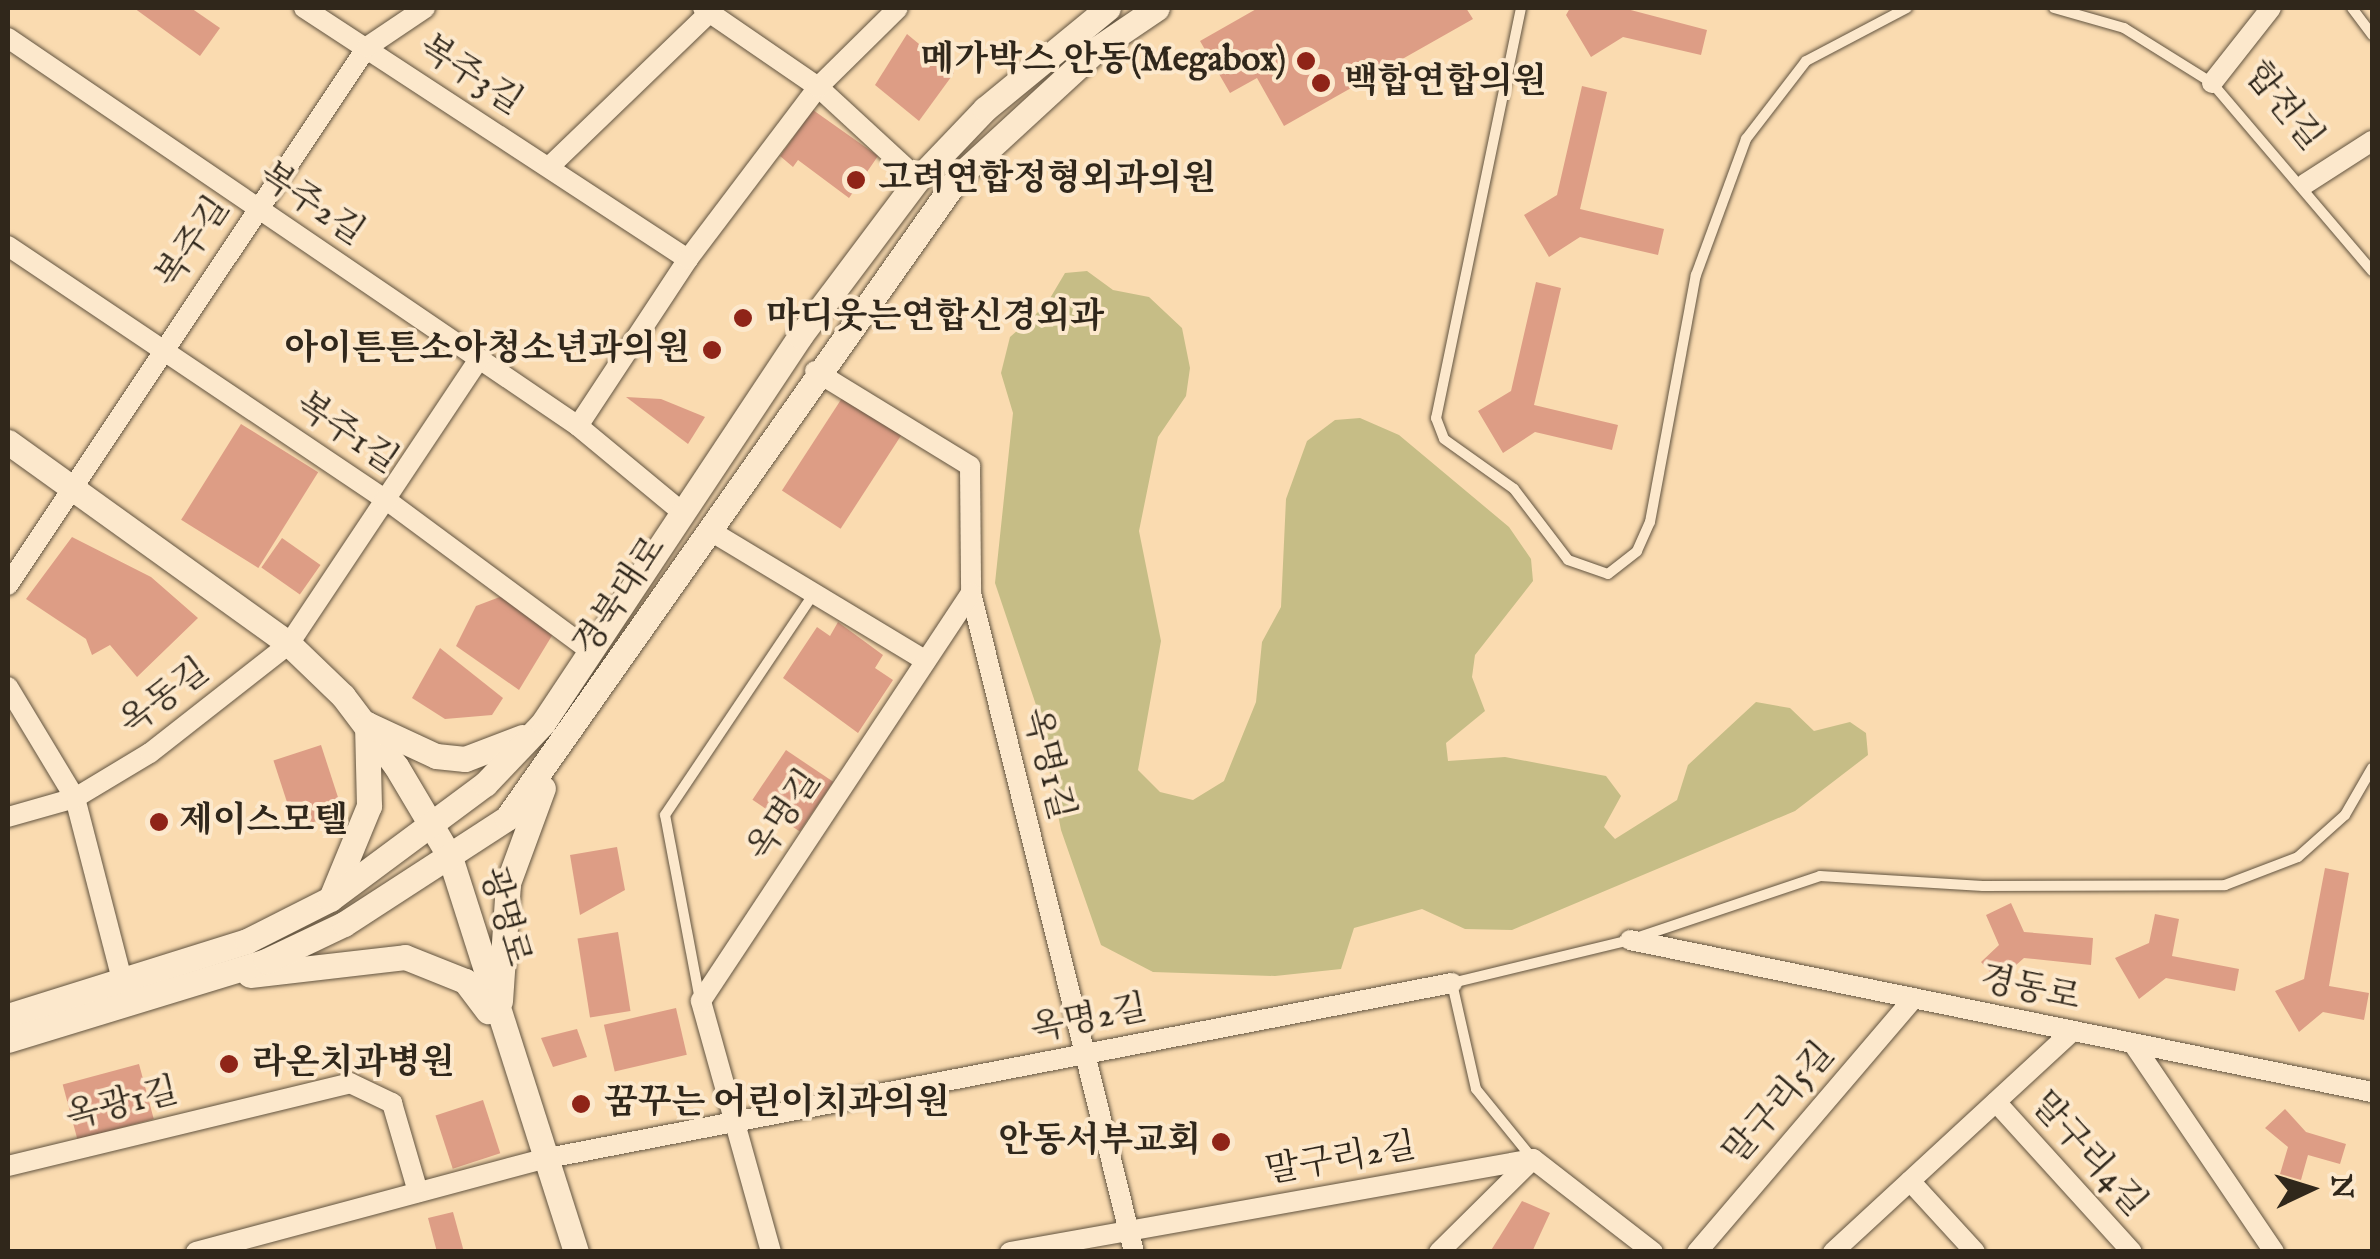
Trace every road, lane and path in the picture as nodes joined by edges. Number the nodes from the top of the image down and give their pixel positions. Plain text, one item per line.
1 (304, 8) edge
2 (425, 8) edge
3 (898, 8) edge
4 (1108, 8) edge
5 (1157, 8) edge
6 (1521, 8) edge
7 (1907, 8) edge
8 (2054, 8) edge
9 (2271, 8) edge
10 (2352, 8) edge
11 (705, 11) edge
12 (2372, 35) edge
13 (8, 38) edge
14 (368, 47) junction
15 (2212, 83) junction
16 (818, 87) junction
17 (2372, 141) edge
18 (550, 167) junction
19 (918, 179) junction
20 (2304, 184) junction
21 (257, 208) junction
22 (8, 246) edge
23 (688, 259) junction
24 (2372, 271) edge
25 (161, 350) junction
26 (480, 359) junction
27 (815, 371) junction
28 (578, 426) junction
29 (8, 442) edge
30 (74, 486) junction
31 (385, 499) junction
32 (683, 512) junction
33 (709, 530) junction
34 (8, 584) edge
35 (814, 593) junction
36 (971, 593) junction
37 (289, 644) junction
38 (592, 652) junction
39 (926, 661) junction
40 (8, 688) edge
41 (366, 724) junction
42 (543, 724) junction
43 (553, 763) junction
44 (2372, 768) edge
45 (75, 798) junction
46 (8, 817) edge
47 (435, 823) junction
48 (450, 857) junction
49 (330, 899) junction
50 (1630, 940) junction
51 (225, 978) junction
52 (1452, 983) junction
53 (123, 984) junction
54 (1913, 999) junction
55 (700, 1001) junction
56 (8, 1016) edge
57 (500, 1026) junction
58 (2071, 1032) junction
59 (8, 1040) edge
60 (2134, 1045) junction
61 (1084, 1054) junction
62 (2372, 1092) edge
63 (1996, 1102) junction
64 (729, 1123) junction
65 (544, 1159) junction
66 (1533, 1159) junction
67 (8, 1166) edge
68 (1910, 1181) junction
69 (418, 1192) junction
70 (1131, 1241) edge
71 (196, 1252) edge
72 (576, 1252) edge
73 (770, 1252) edge
74 (1010, 1252) edge
75 (1439, 1252) edge
76 (1653, 1252) edge
77 (1697, 1252) edge
78 (1833, 1252) edge
79 (1975, 1252) edge
80 (2132, 1252) edge
81 (2274, 1252) edge

1 - 14 street, 복주3길
2 - 14 street, 복주길
3 - 16 street
4 - 19 street, 경북대로
5 - 27 street, 경북대로
6 - 7 lane
8 - 15 lane
9 - 15 street, 합전길
10 - 12 lane
11 - 16 street
11 - 18 street
13 - 21 street, 복주2길
14 - 18 street, 복주3길
14 - 21 street, 복주길
15 - 20 lane, 합전길
16 - 19 street
16 - 23 street
17 - 20 street, 합전길
18 - 23 street, 복주3길
19 - 32 street, 경북대로
20 - 24 lane
21 - 25 street, 복주길
21 - 26 street, 복주2길
22 - 25 street, 복주1길
23 - 28 street
25 - 30 street, 복주길
25 - 31 street, 복주1길
26 - 28 street, 복주2길
26 - 31 street
27 - 33 street, 경북대로
27 - 36 street, 옥명1길
28 - 32 street, 복주2길
29 - 30 street, 광명로
30 - 34 street, 복주길
30 - 37 street, 광명로
31 - 37 street
31 - 38 street, 복주1길
32 - 38 street, 경북대로
33 - 35 street
33 - 43 street, 경북대로
35 - 39 street
35 - 55 lane
36 - 39 street, 옥명길
36 - 61 street, 옥명1길
37 - 41 street, 광명로
37 - 45 street, 옥동길
38 - 42 street, 경북대로
39 - 55 street, 옥명길
40 - 45 street
41 - 42 street
41 - 47 street, 광명로
41 - 49 street
42 - 47 street, 경북대로
43 - 48 street, 경북대로
43 - 57 street
44 - 50 lane
45 - 46 street, 옥동길
45 - 53 street
47 - 48 street, 광명로
47 - 49 street, 경북대로
48 - 51 street, 경북대로
48 - 57 street, 광명로
49 - 53 street, 경북대로
50 - 52 lane
50 - 54 street, 경동로
51 - 57 street
51 - 59 street, 경북대로
52 - 61 street, 옥명2길
52 - 66 lane
53 - 56 street, 경북대로
54 - 58 street, 경동로
54 - 77 street, 말구리5길
55 - 64 street
57 - 65 street, 광명로
58 - 60 street, 경동로
58 - 63 street
60 - 62 street, 경동로
60 - 81 street
61 - 64 street, 옥명2길
61 - 70 street, 옥명1길
63 - 68 street
63 - 80 street, 말구리4길
64 - 65 street, 옥명2길
64 - 73 street
65 - 69 street
65 - 72 street, 광명로
66 - 70 street, 말구리2길
66 - 75 street
66 - 76 street
67 - 69 street, 옥광1길
68 - 78 street
68 - 79 street
69 - 71 street
70 - 74 street, 말구리2길

